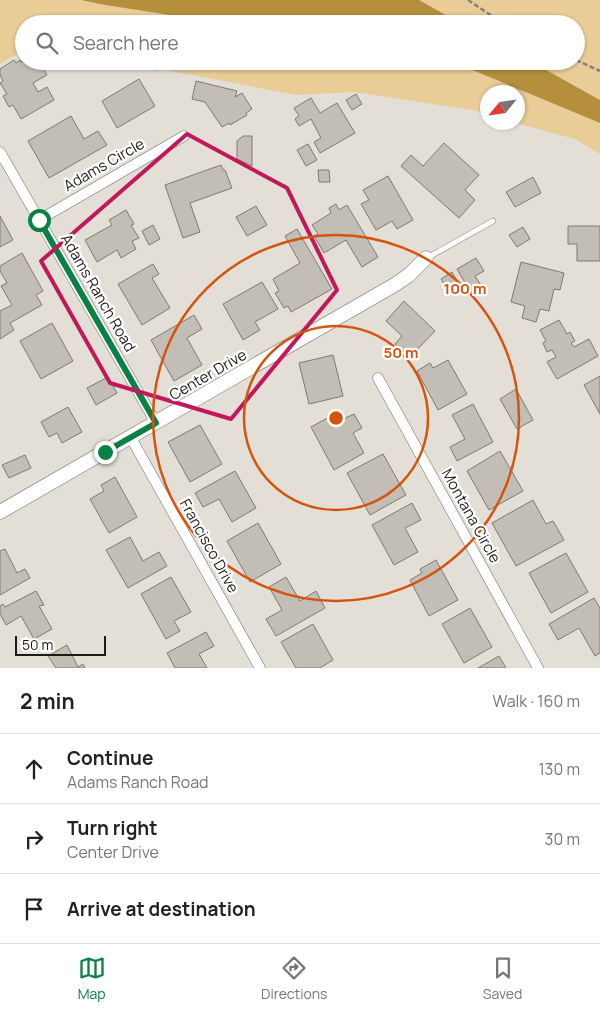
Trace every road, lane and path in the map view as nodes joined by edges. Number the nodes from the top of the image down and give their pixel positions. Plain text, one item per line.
1 (468, 0) edge
2 (490, 15) edge
3 (585, 64) edge
4 (600, 71) edge
5 (184, 136) dead end
6 (0, 152) edge
7 (39, 220) junction
8 (493, 221) dead end
9 (426, 258) joint
10 (378, 378) dead end
11 (156, 423) junction
12 (131, 438) junction
13 (0, 512) edge
14 (260, 668) edge
15 (538, 668) edge

1 - 2 path
3 - 4 path
5 - 7 street, Adams Circle
6 - 7 street, Adams Ranch Road
7 - 11 street, Adams Ranch Road
8 - 9 lane
9 - 11 street, Center Drive
10 - 15 street, Montana Circle
11 - 12 street, Center Drive
12 - 13 street, Center Drive
12 - 14 street, Francisco Drive

